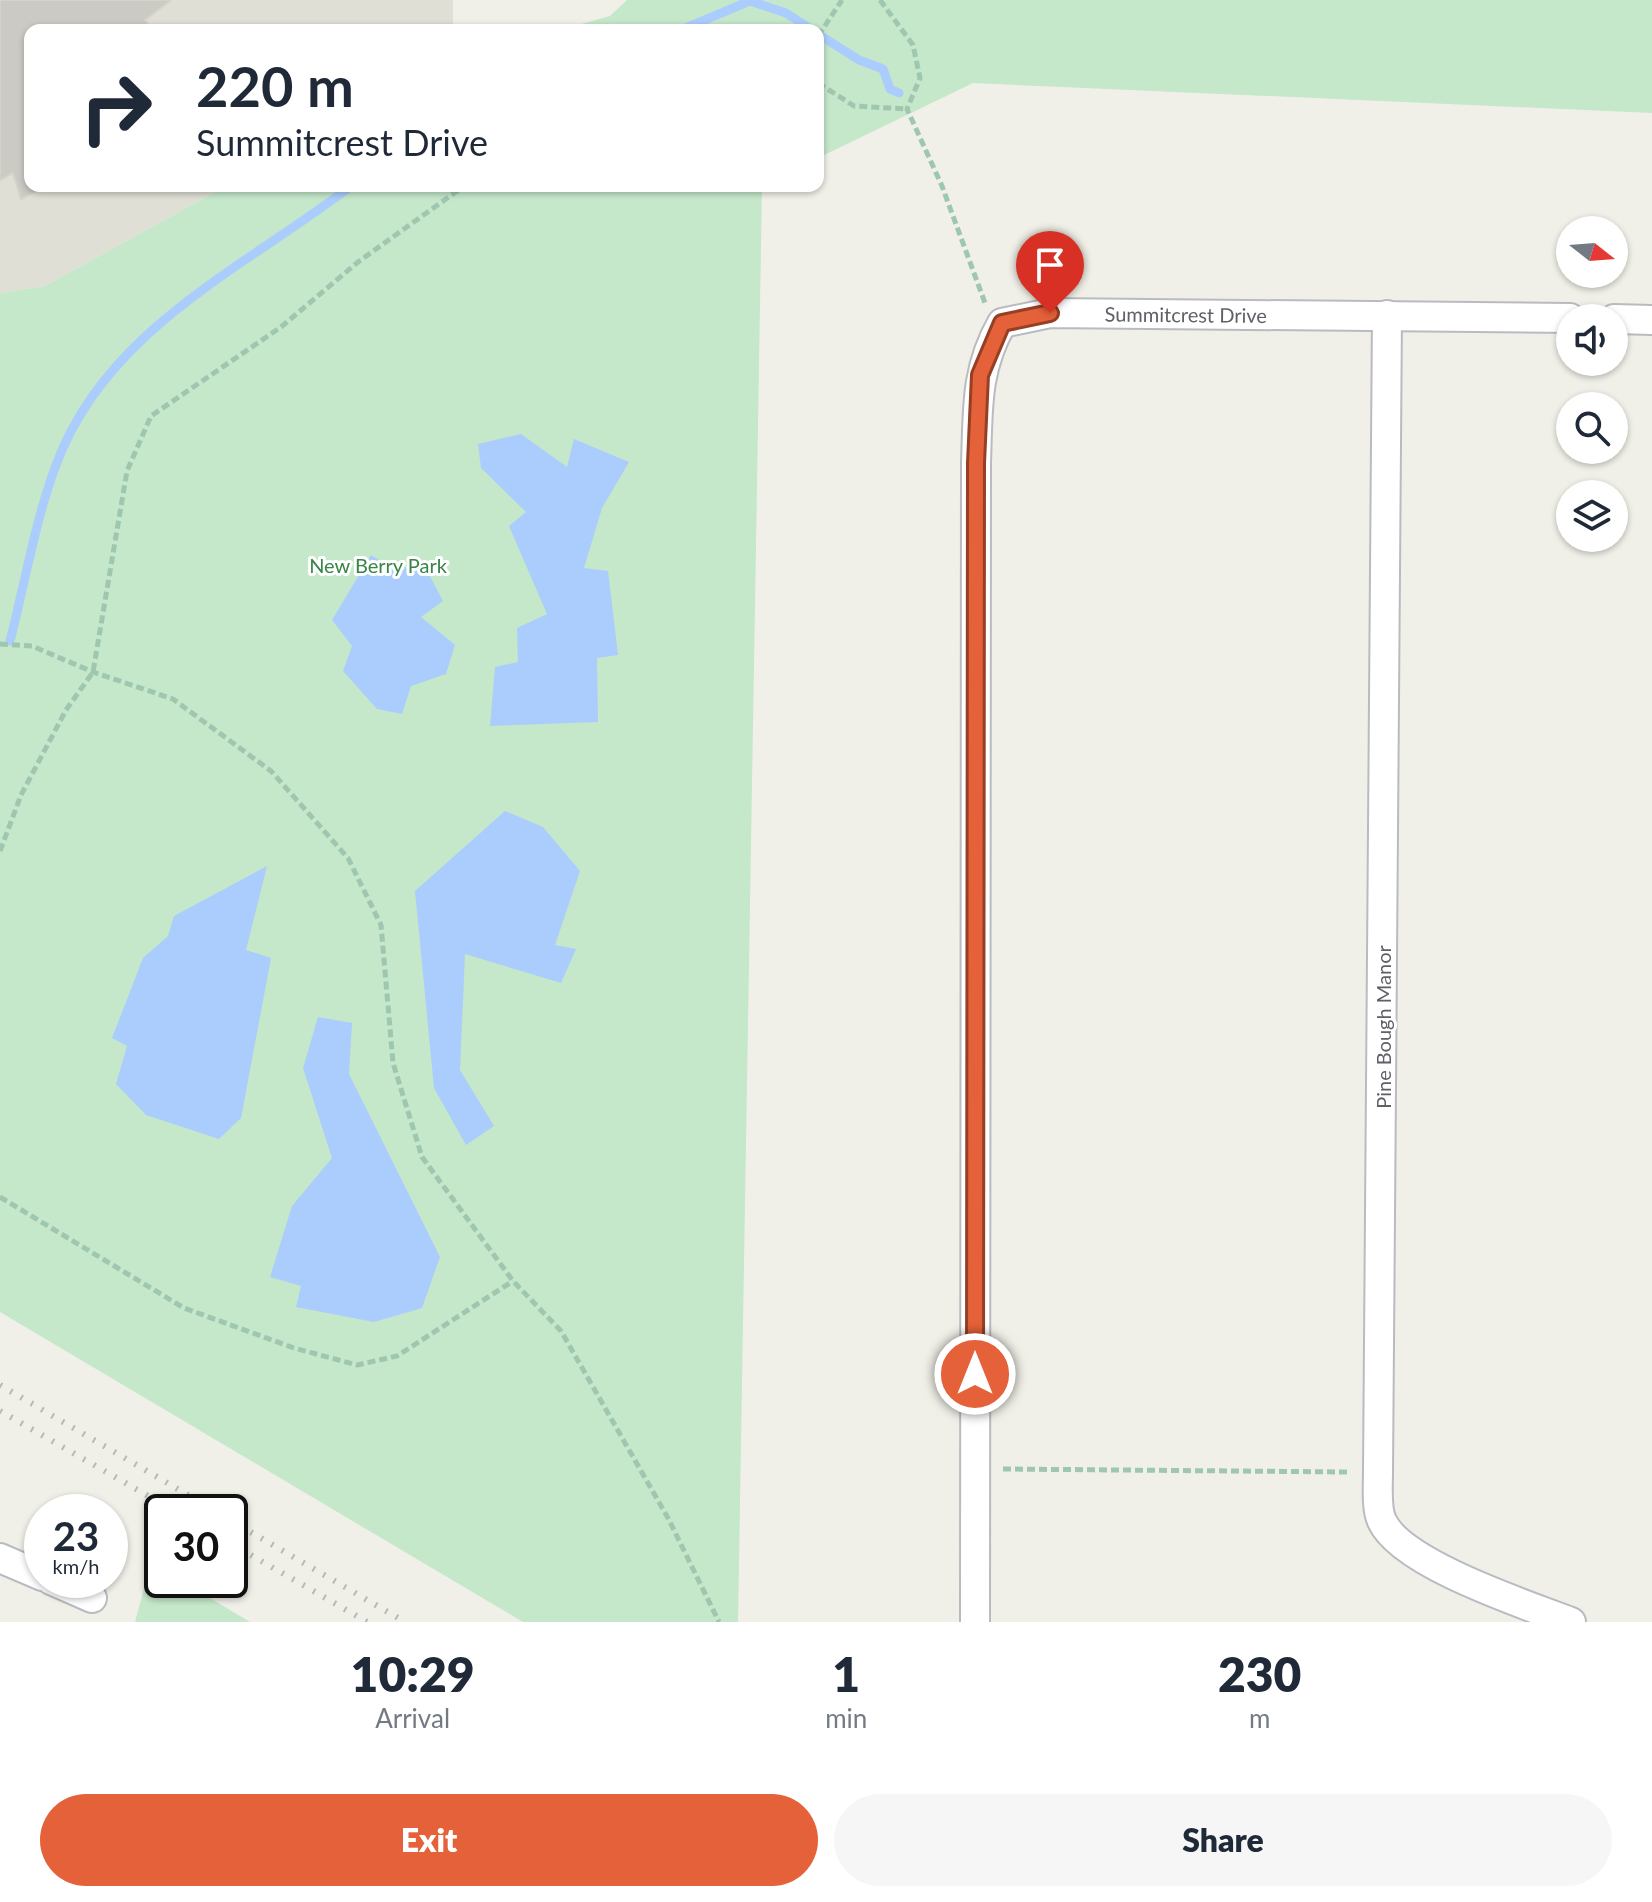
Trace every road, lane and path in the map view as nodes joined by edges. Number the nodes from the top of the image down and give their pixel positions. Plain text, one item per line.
1 (842, 0) edge
2 (880, 0) edge
3 (824, 26) edge
4 (824, 87) edge
5 (907, 109) junction
6 (456, 192) edge
7 (1387, 315) junction
8 (1556, 318) edge
9 (1628, 319) edge
10 (1652, 320) edge
11 (995, 334) junction
12 (0, 644) edge
13 (93, 672) junction
14 (0, 851) edge
15 (0, 1197) edge
16 (513, 1281) junction
17 (975, 1468) junction
18 (1378, 1472) junction
19 (0, 1558) edge
20 (24, 1568) edge
21 (719, 1622) edge
22 (975, 1622) edge
23 (1571, 1622) edge

1 - 3 path
2 - 5 path
4 - 5 path
5 - 11 path
6 - 13 path
7 - 8 street, Summitcrest Drive
7 - 11 street, Summitcrest Drive
7 - 18 street, Pine Bough Manor
9 - 10 street
11 - 17 street
12 - 13 path
13 - 14 path
13 - 16 path
15 - 16 path
16 - 21 path
17 - 18 path
17 - 22 street
18 - 23 street, Pine Bough Manor
19 - 20 street

